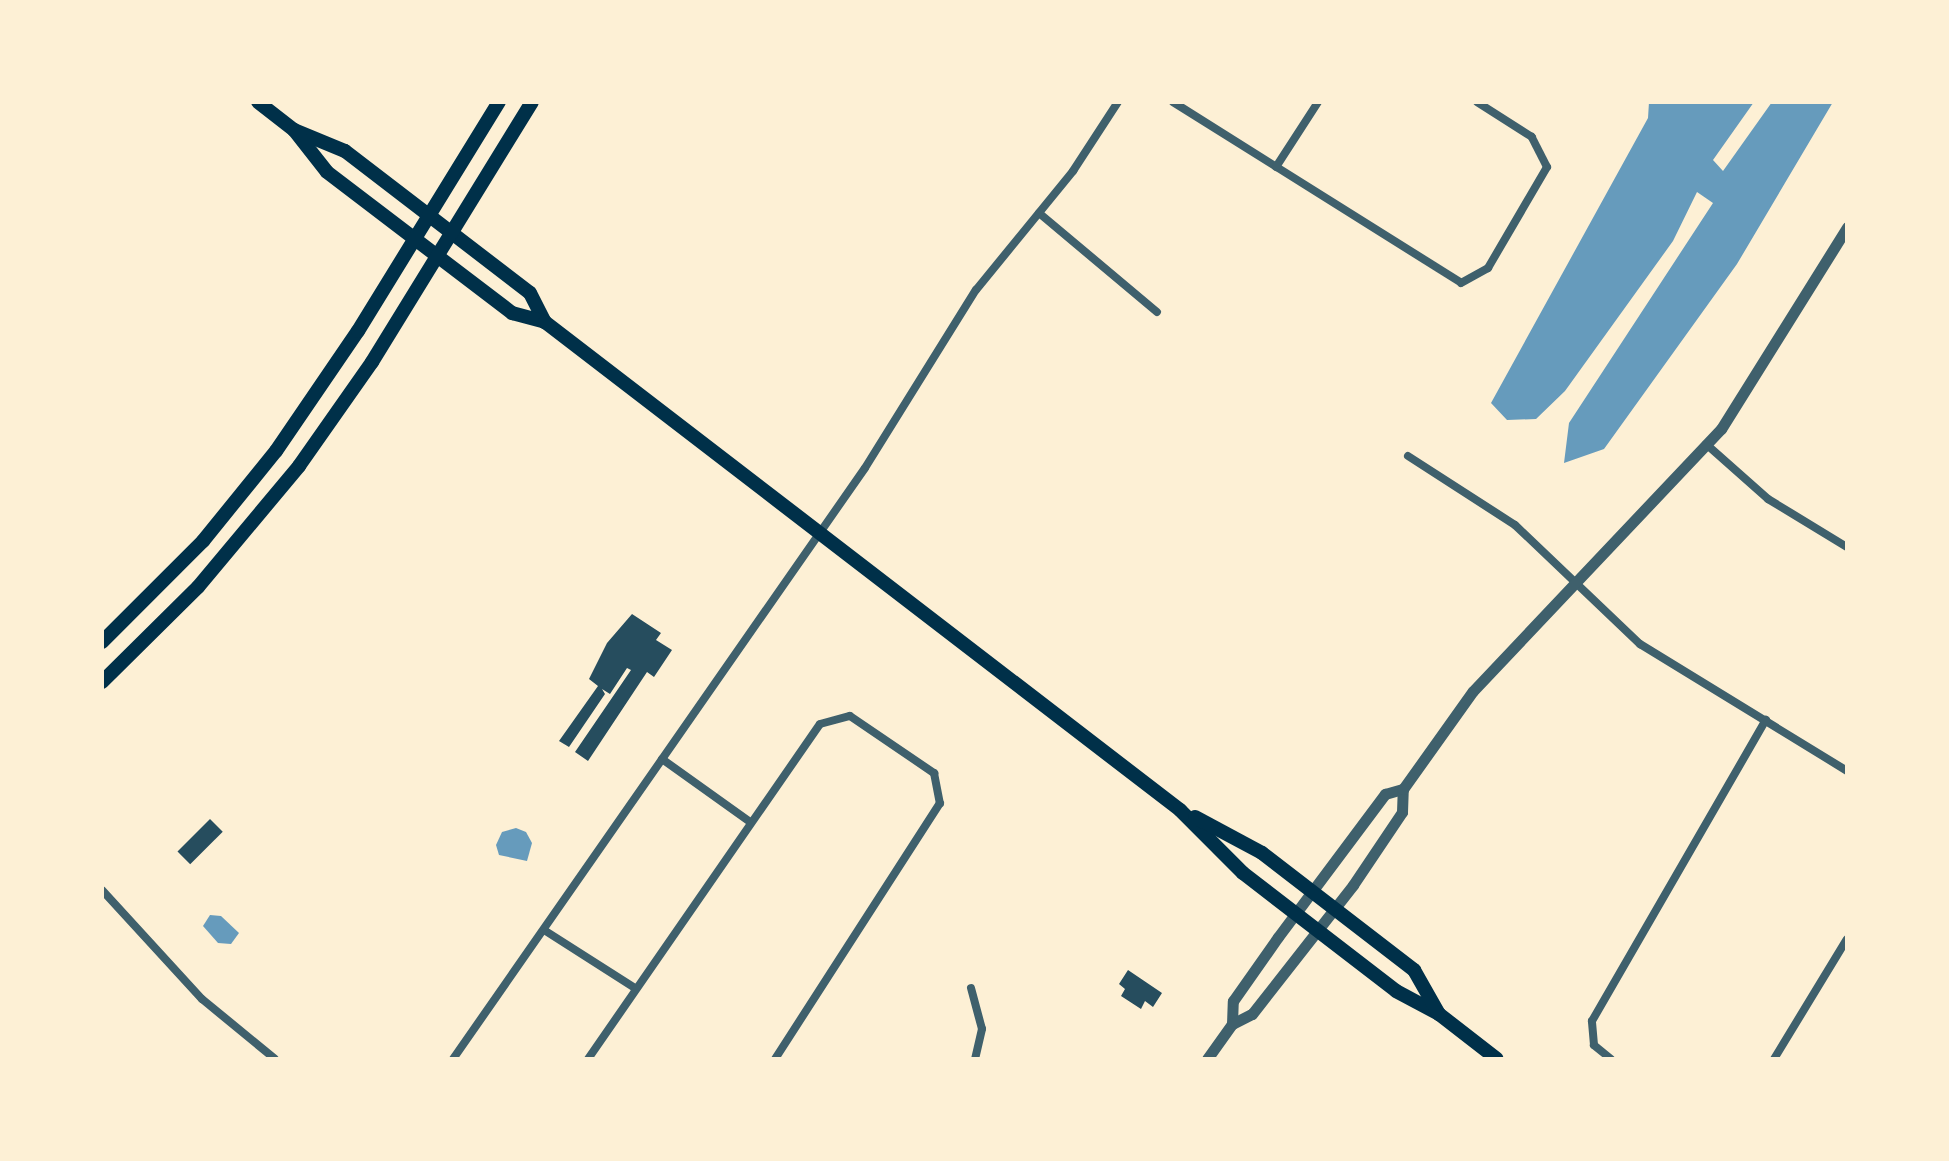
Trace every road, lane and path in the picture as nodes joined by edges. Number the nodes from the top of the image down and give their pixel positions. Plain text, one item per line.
1 (258, 102) edge
2 (499, 102) edge
3 (532, 102) edge
4 (1118, 102) edge
5 (1173, 102) edge
6 (1318, 102) edge
7 (1477, 102) edge
8 (294, 130) junction
9 (1276, 167) junction
10 (1039, 213) junction
11 (429, 216) junction
12 (1847, 227) edge
13 (451, 234) junction
14 (415, 239) junction
15 (437, 256) junction
16 (1157, 312) dead end
17 (545, 322) junction
18 (1706, 444) junction
19 (1408, 456) dead end
20 (820, 532) junction
21 (1847, 547) edge
22 (1572, 582) junction
23 (102, 642) edge
24 (102, 682) edge
25 (1766, 720) junction
26 (662, 759) junction
27 (1847, 771) edge
28 (1403, 789) junction
29 (1180, 810) junction
30 (750, 822) junction
31 (103, 892) edge
32 (1314, 893) junction
33 (1333, 908) junction
34 (1297, 914) junction
35 (1316, 929) junction
36 (544, 930) junction
37 (1847, 939) edge
38 (635, 988) junction
39 (971, 988) dead end
40 (1439, 1014) junction
41 (1232, 1024) junction
42 (275, 1059) edge
43 (453, 1059) edge
44 (588, 1059) edge
45 (775, 1059) edge
46 (975, 1059) edge
47 (1207, 1059) edge
48 (1497, 1059) edge
49 (1611, 1059) edge
50 (1774, 1059) edge

1 - 8 main road
2 - 11 main road
3 - 13 main road
4 - 10 street
5 - 9 street
6 - 9 street
7 - 9 street
8 - 11 main road
8 - 14 main road
10 - 16 street
10 - 20 street
11 - 13 main road
11 - 14 main road
12 - 18 street
13 - 15 main road
13 - 17 main road
14 - 15 main road
14 - 23 main road
15 - 17 main road
15 - 24 main road
17 - 20 main road
18 - 21 street
18 - 22 street
19 - 22 street
20 - 26 street
20 - 29 main road
22 - 25 street
22 - 28 street
25 - 27 street
25 - 49 street
26 - 30 street
26 - 36 street
28 - 32 street
28 - 33 street
29 - 32 main road
29 - 34 main road
30 - 38 street
30 - 45 street
31 - 42 street
32 - 33 main road
32 - 34 street
33 - 35 street
33 - 40 main road
34 - 35 main road
34 - 41 street
35 - 40 main road
35 - 41 street
36 - 38 street
36 - 43 street
37 - 50 street
38 - 44 street
39 - 46 street
40 - 48 main road
41 - 47 street

